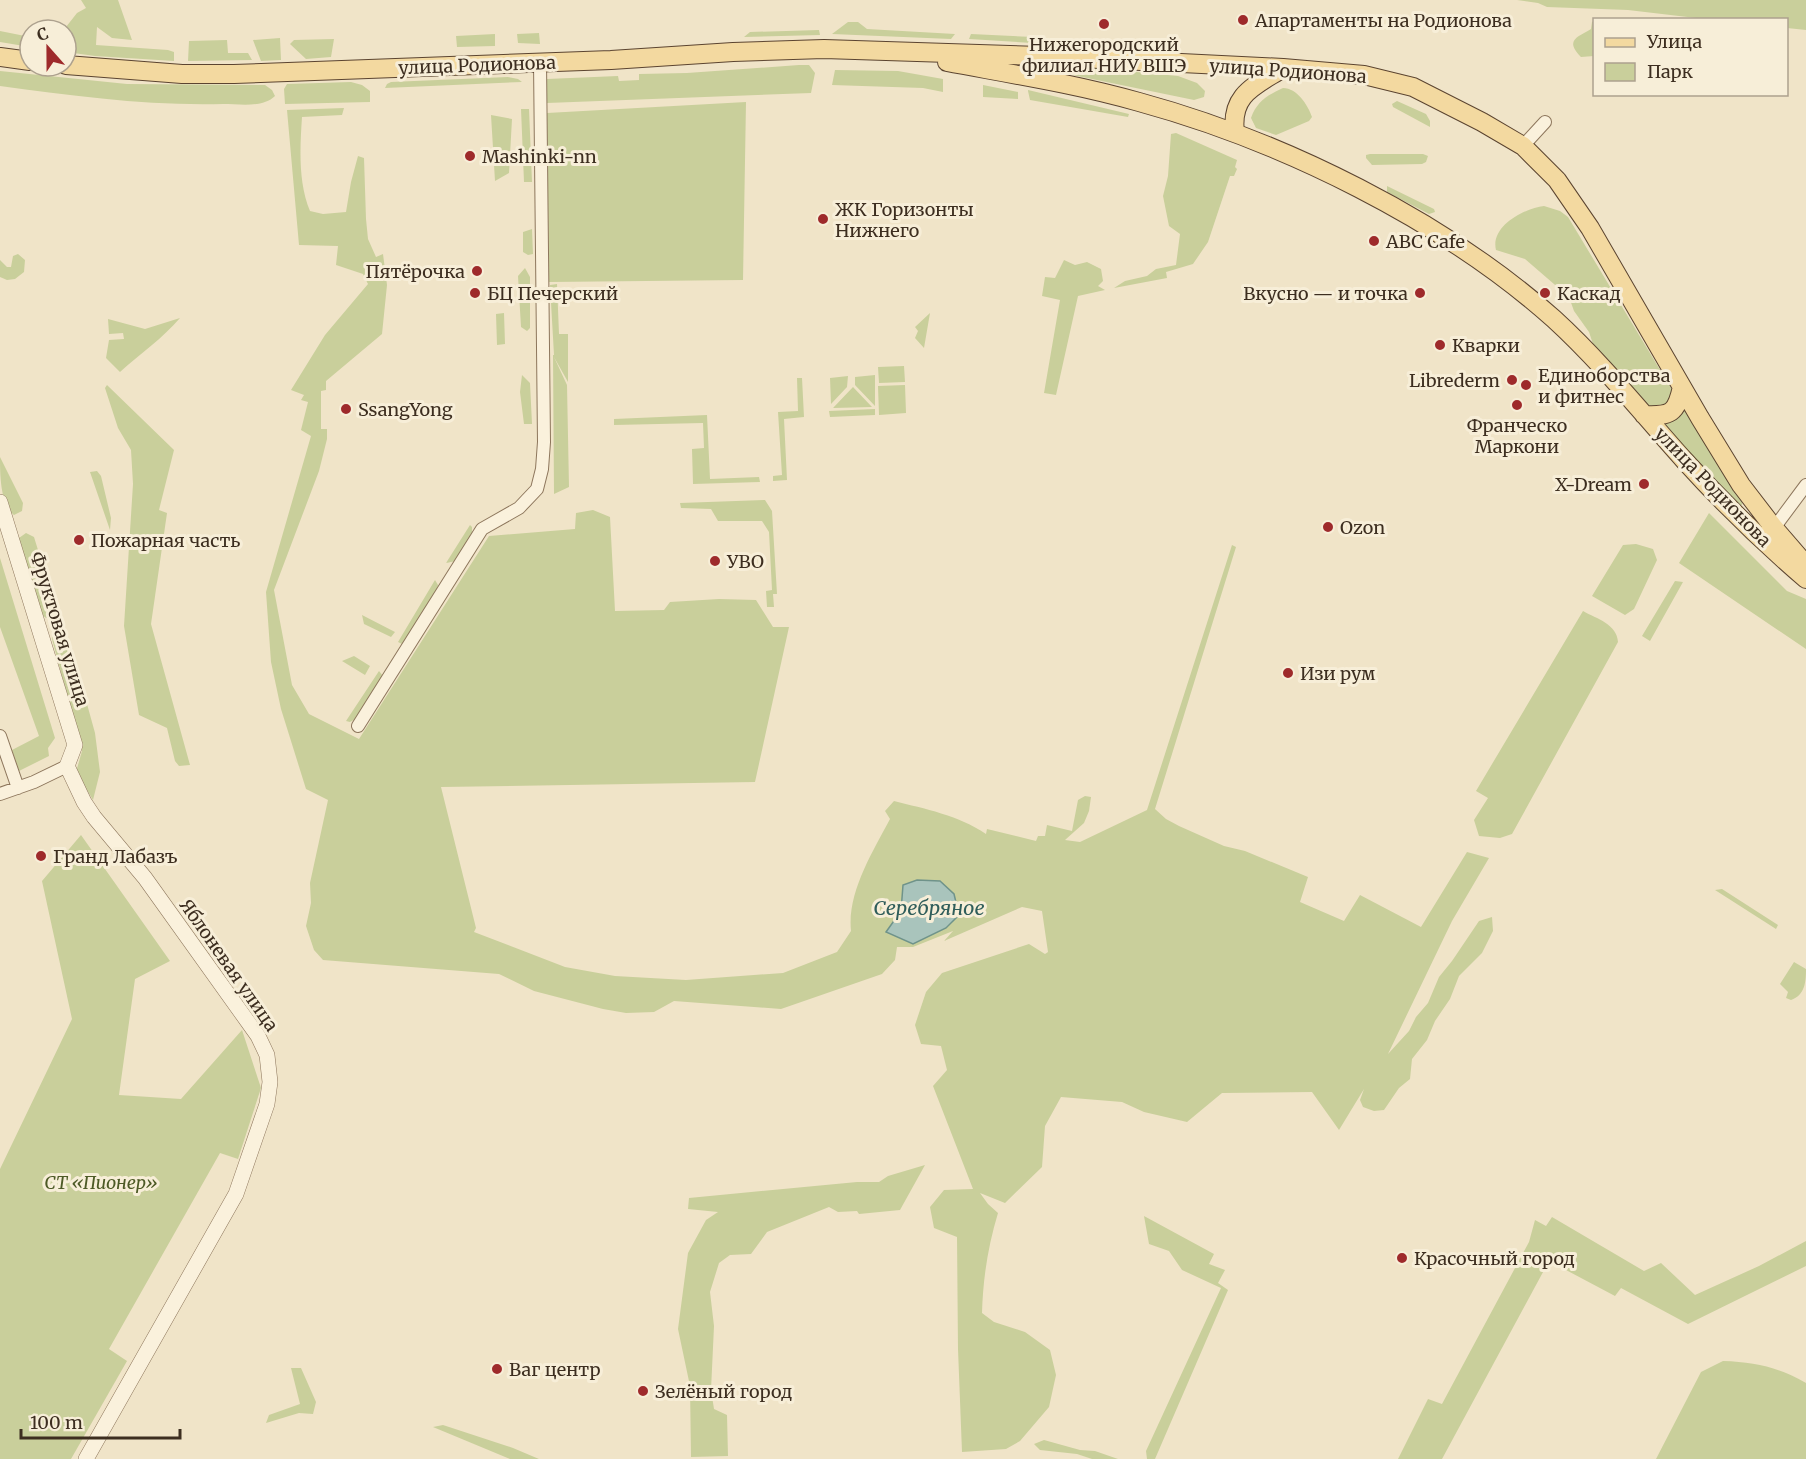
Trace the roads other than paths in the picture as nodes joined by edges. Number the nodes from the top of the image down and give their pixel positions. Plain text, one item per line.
1 (889, 50) junction
2 (0, 57) edge
3 (18, 59) edge
4 (540, 62) junction
5 (78, 66) edge
6 (1283, 68) junction
7 (1545, 122) dead end
8 (1235, 133) junction
9 (1523, 146) junction
10 (1682, 387) junction
11 (1644, 415) junction
12 (1806, 485) edge
13 (0, 502) edge
14 (1773, 528) junction
15 (5, 535) edge
16 (1806, 565) edge
17 (1806, 579) edge
18 (358, 726) dead end
19 (0, 736) edge
20 (67, 766) junction
21 (18, 788) junction
22 (0, 794) edge
23 (86, 1459) edge

1 - 4 main road, улица Родионова
1 - 6 main road, улица Родионова
1 - 8 main road, улица Родионова
2 - 3 main road
4 - 5 main road, улица Родионова
4 - 18 street
6 - 8 main road
6 - 9 main road, улица Родионова
7 - 9 street
8 - 11 main road, улица Родионова
9 - 10 main road, улица Родионова
10 - 11 main road
10 - 14 main road, улица Родионова
11 - 17 main road, улица Родионова
12 - 14 street
13 - 15 street, Фруктовая улица
14 - 16 main road, улица Родионова
15 - 20 street, Фруктовая улица
19 - 21 street
20 - 21 street
20 - 23 street, Яблоневая улица
21 - 22 street

